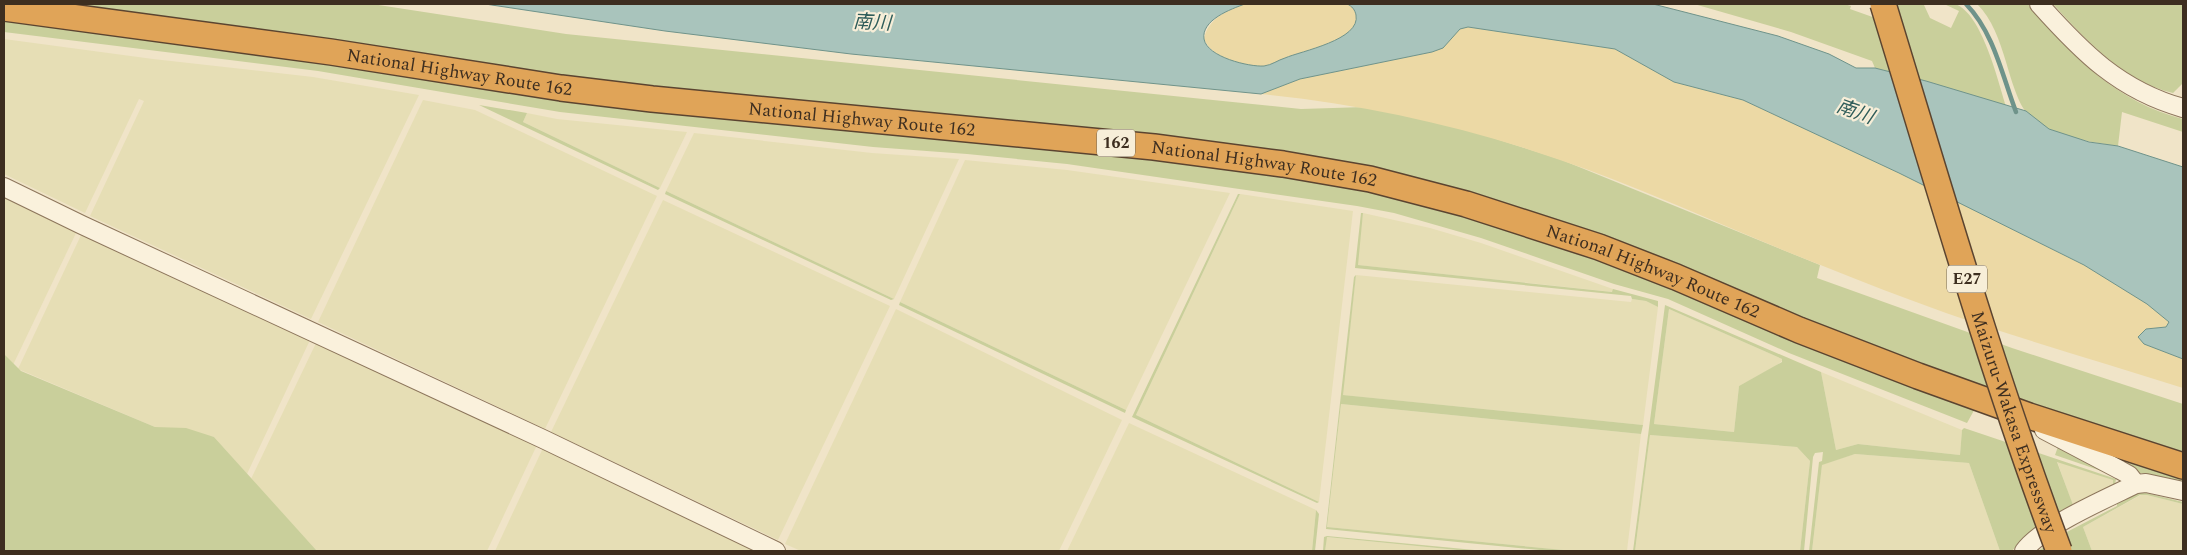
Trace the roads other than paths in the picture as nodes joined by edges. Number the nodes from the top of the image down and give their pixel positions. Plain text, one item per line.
1 (1883, 4) edge
2 (2039, 4) edge
3 (4, 8) edge
4 (2183, 108) edge
5 (4, 187) edge
6 (2029, 416) junction
7 (2183, 466) edge
8 (2136, 484) junction
9 (2183, 491) edge
10 (776, 551) edge
11 (2024, 551) edge
12 (2059, 551) edge

1 - 12 highway, Maizuru-Wakasa Expressway / E27, bridge
2 - 4 street
3 - 6 highway, National Highway Route 162 / 162
5 - 10 street
6 - 7 highway, National Highway Route 162 / 162
6 - 8 street
8 - 9 street
8 - 11 street

